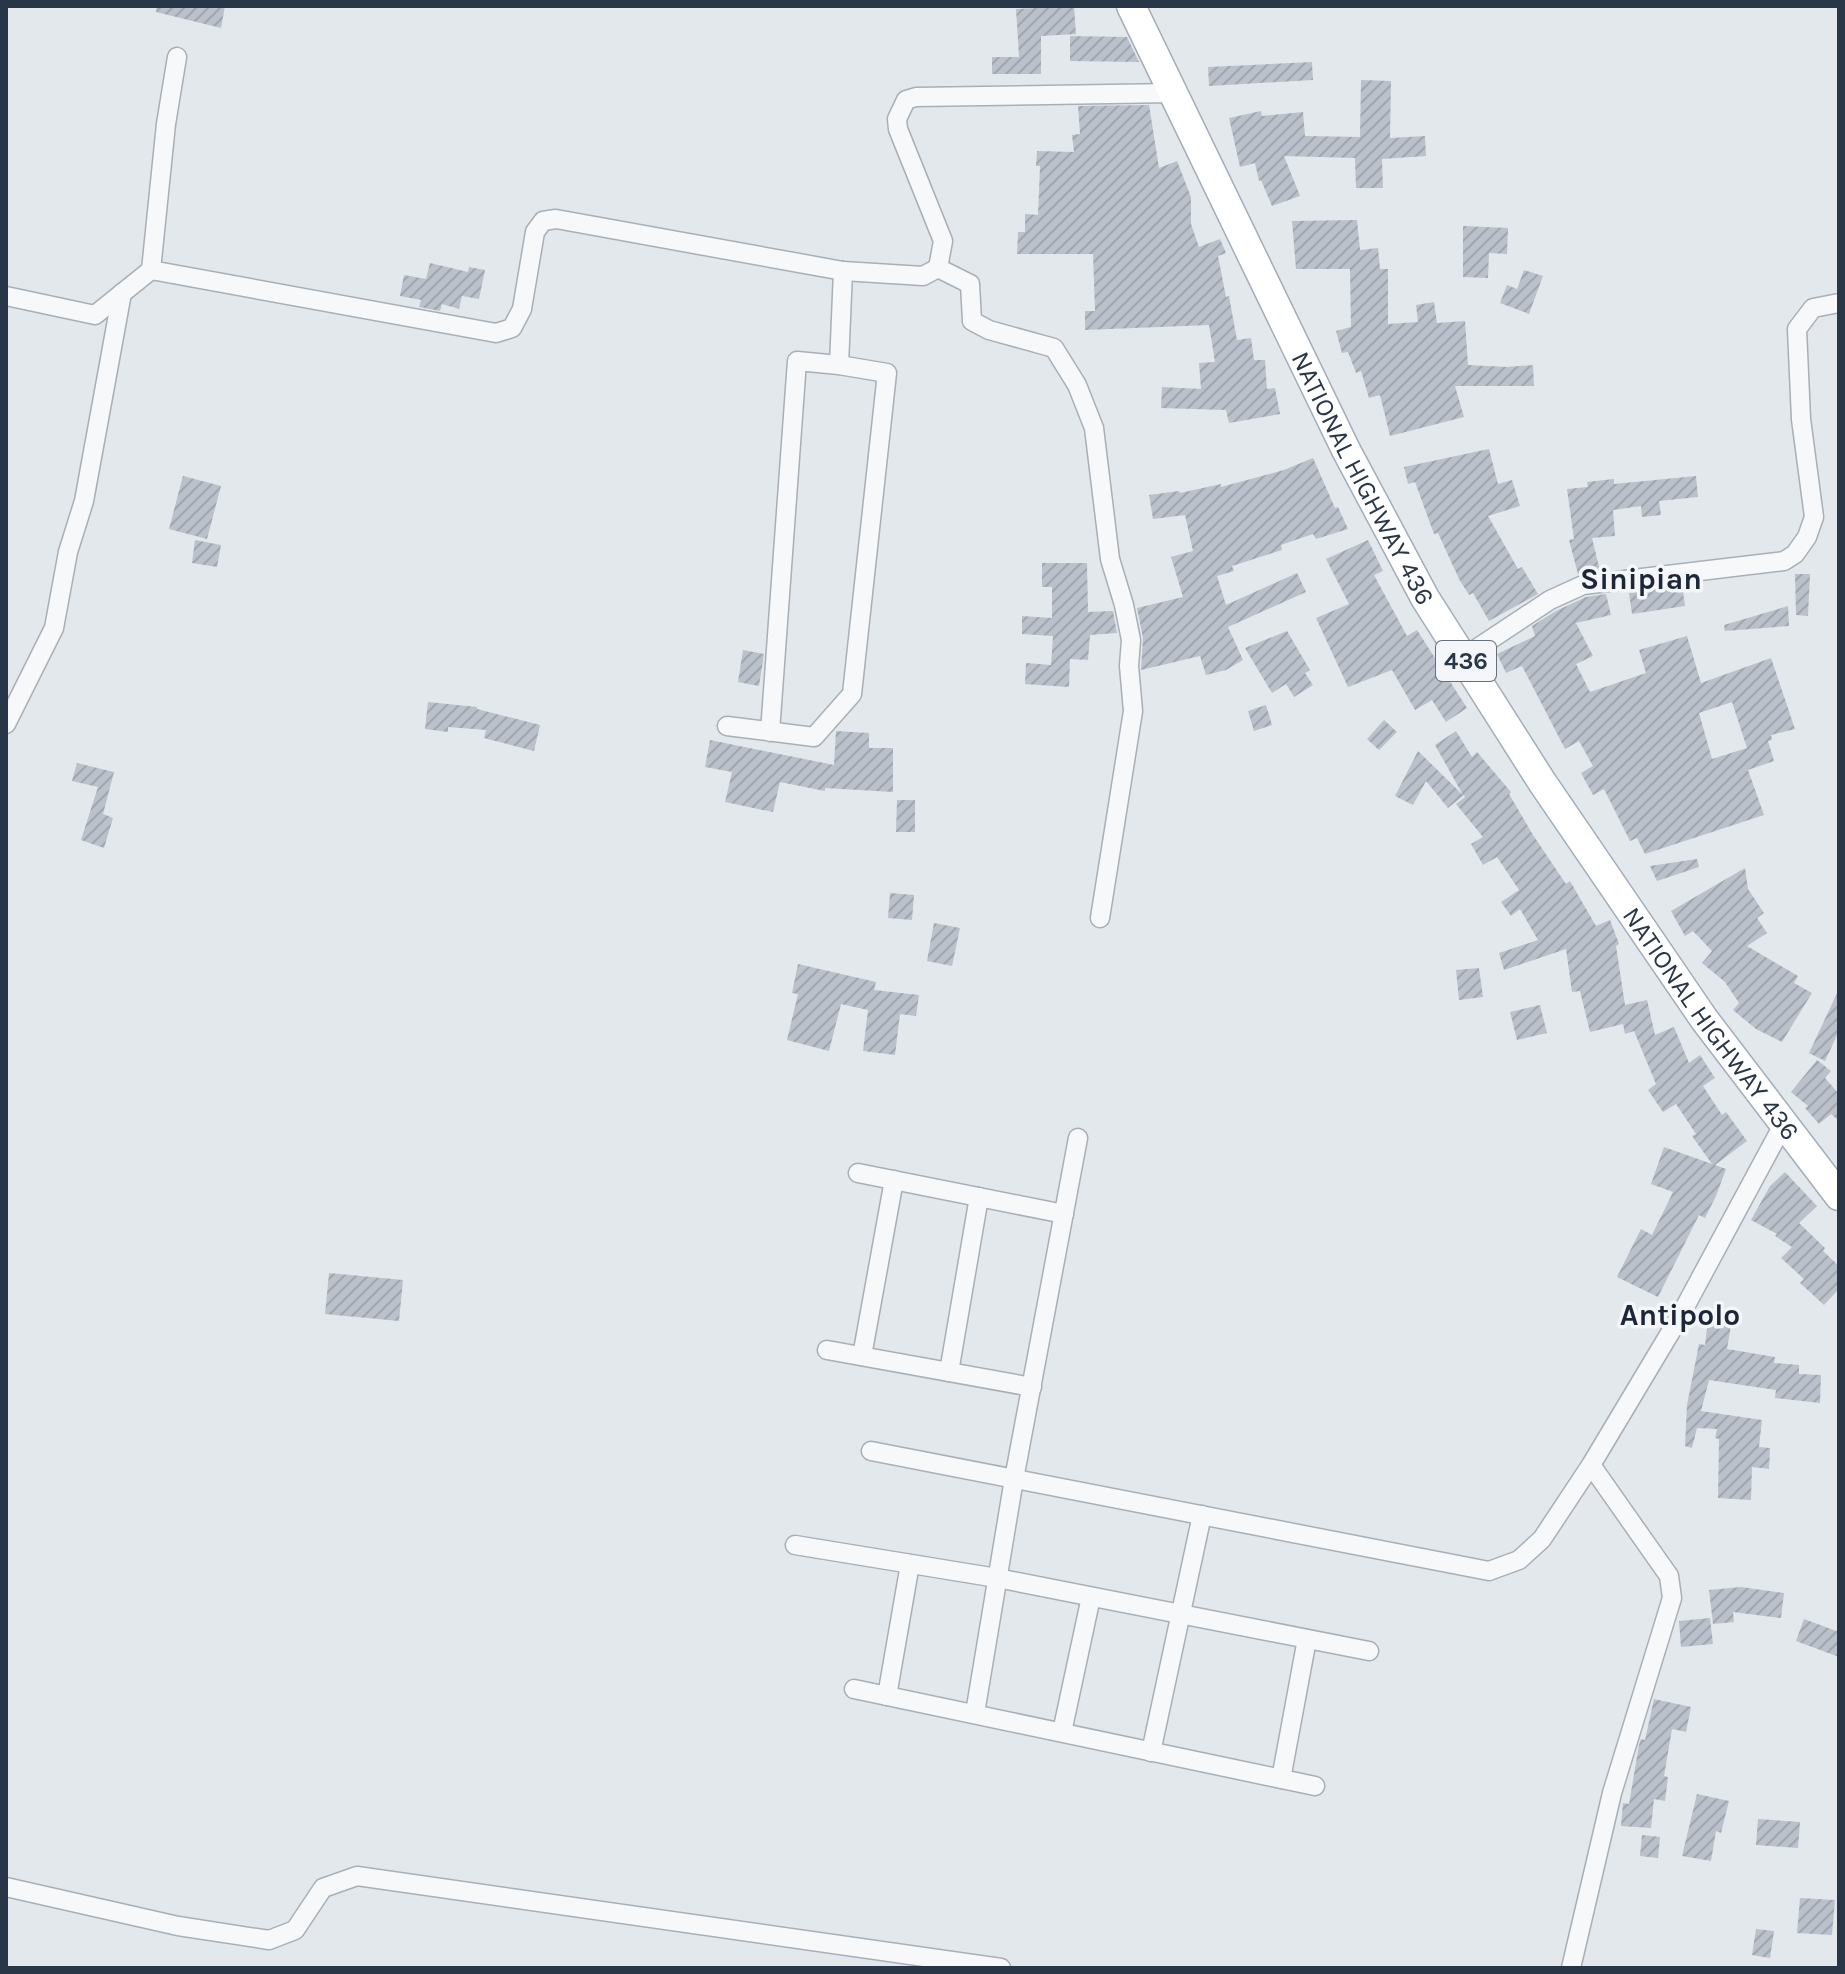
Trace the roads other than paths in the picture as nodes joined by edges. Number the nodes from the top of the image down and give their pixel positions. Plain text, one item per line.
1 (1131, 6) edge
2 (177, 57) dead end
3 (1173, 93) junction
4 (938, 268) junction
5 (151, 270) junction
6 (843, 271) junction
7 (122, 293) junction
8 (6, 296) edge
9 (1839, 303) edge
10 (839, 365) junction
11 (1464, 657) junction
12 (6, 724) edge
13 (727, 726) dead end
14 (770, 732) junction
15 (1100, 918) dead end
16 (1783, 1125) junction
17 (1078, 1138) dead end
18 (858, 1173) dead end
19 (894, 1180) junction
20 (1839, 1196) edge
21 (979, 1197) junction
22 (1064, 1214) junction
23 (827, 1350) dead end
24 (862, 1356) junction
25 (949, 1372) junction
26 (1032, 1387) junction
27 (871, 1451) dead end
28 (1591, 1465) junction
29 (1014, 1479) junction
30 (1202, 1515) junction
31 (795, 1545) dead end
32 (910, 1564) junction
33 (997, 1578) junction
34 (1091, 1597) junction
35 (1182, 1615) junction
36 (1307, 1639) junction
37 (1369, 1651) dead end
38 (854, 1689) dead end
39 (887, 1696) junction
40 (975, 1713) junction
41 (1062, 1732) junction
42 (1151, 1752) junction
43 (1281, 1779) junction
44 (1315, 1786) dead end
45 (6, 1887) edge
46 (1001, 1968) edge
47 (1571, 1968) edge

1 - 3 main road, NATIONAL HIGHWAY 436 / 436
2 - 5 street
3 - 4 street
3 - 11 main road, NATIONAL HIGHWAY 436 / 436
4 - 6 street
4 - 15 street
5 - 6 street
5 - 7 street
6 - 10 street
7 - 8 street
7 - 12 street
9 - 11 street
10 - 14 street
10 - 14 street
11 - 16 main road, NATIONAL HIGHWAY 436 / 436
13 - 14 street
16 - 20 main road, NATIONAL HIGHWAY 436 / 436
16 - 28 street
17 - 22 street
18 - 19 street
19 - 21 street
19 - 24 street
21 - 22 street
21 - 25 street
22 - 26 street
23 - 24 street
24 - 25 street
25 - 26 street
26 - 29 street
27 - 29 street
28 - 30 street
28 - 47 street
29 - 30 street
29 - 33 street
30 - 35 street
31 - 32 street
32 - 33 street
32 - 39 street
33 - 34 street
33 - 40 street
34 - 35 street
34 - 41 street
35 - 36 street
35 - 42 street
36 - 37 street
36 - 43 street
38 - 39 street
39 - 40 street
40 - 41 street
41 - 42 street
42 - 43 street
43 - 44 street
45 - 46 street

